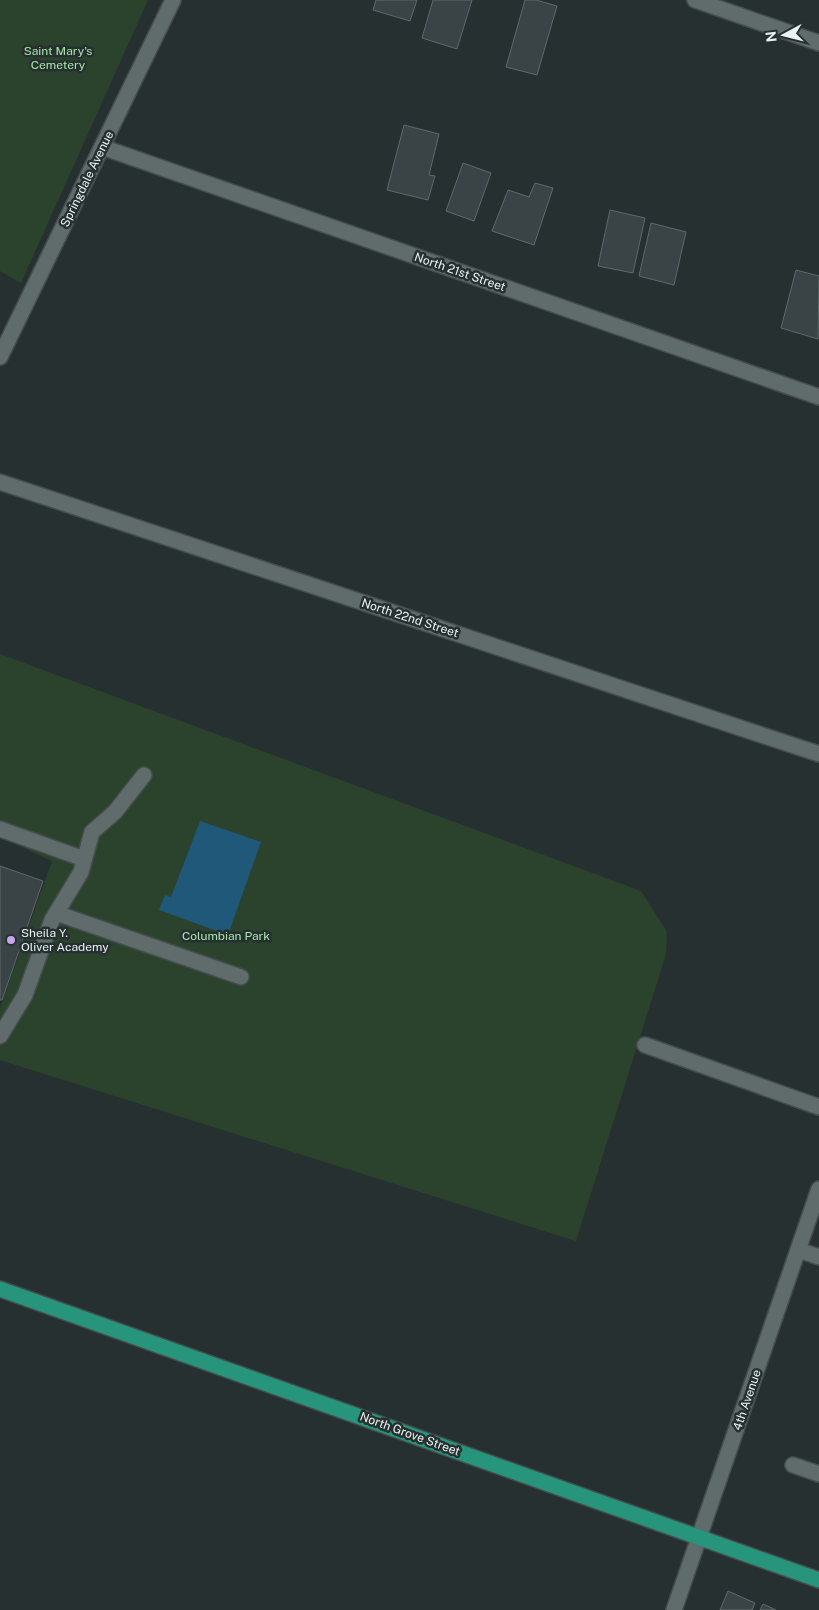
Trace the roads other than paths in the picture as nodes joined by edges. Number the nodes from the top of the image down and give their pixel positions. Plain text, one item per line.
1 (173, 0) edge
2 (695, 0) edge
3 (819, 43) edge
4 (102, 147) junction
5 (0, 357) edge
6 (819, 397) edge
7 (0, 482) edge
8 (819, 754) edge
9 (144, 775) dead end
10 (0, 829) edge
11 (84, 859) junction
12 (56, 913) junction
13 (241, 977) dead end
14 (0, 1036) edge
15 (645, 1045) dead end
16 (819, 1107) edge
17 (819, 1190) edge
18 (798, 1250) junction
19 (819, 1256) edge
20 (0, 1289) edge
21 (793, 1465) dead end
22 (819, 1474) edge
23 (700, 1537) junction
24 (819, 1580) edge
25 (674, 1610) edge

1 - 4 street, Springdale Avenue
2 - 3 street
4 - 5 street, Springdale Avenue
4 - 6 street, North 21st Street
7 - 8 street, North 22nd Street
9 - 11 street
10 - 11 street
11 - 12 street
12 - 13 street
12 - 14 street
15 - 16 street
17 - 18 street, 4th Avenue
18 - 19 street
18 - 23 street, 4th Avenue
20 - 23 main road, North Grove Street
21 - 22 street
23 - 24 main road, North Grove Street
23 - 25 street, 4th Avenue

